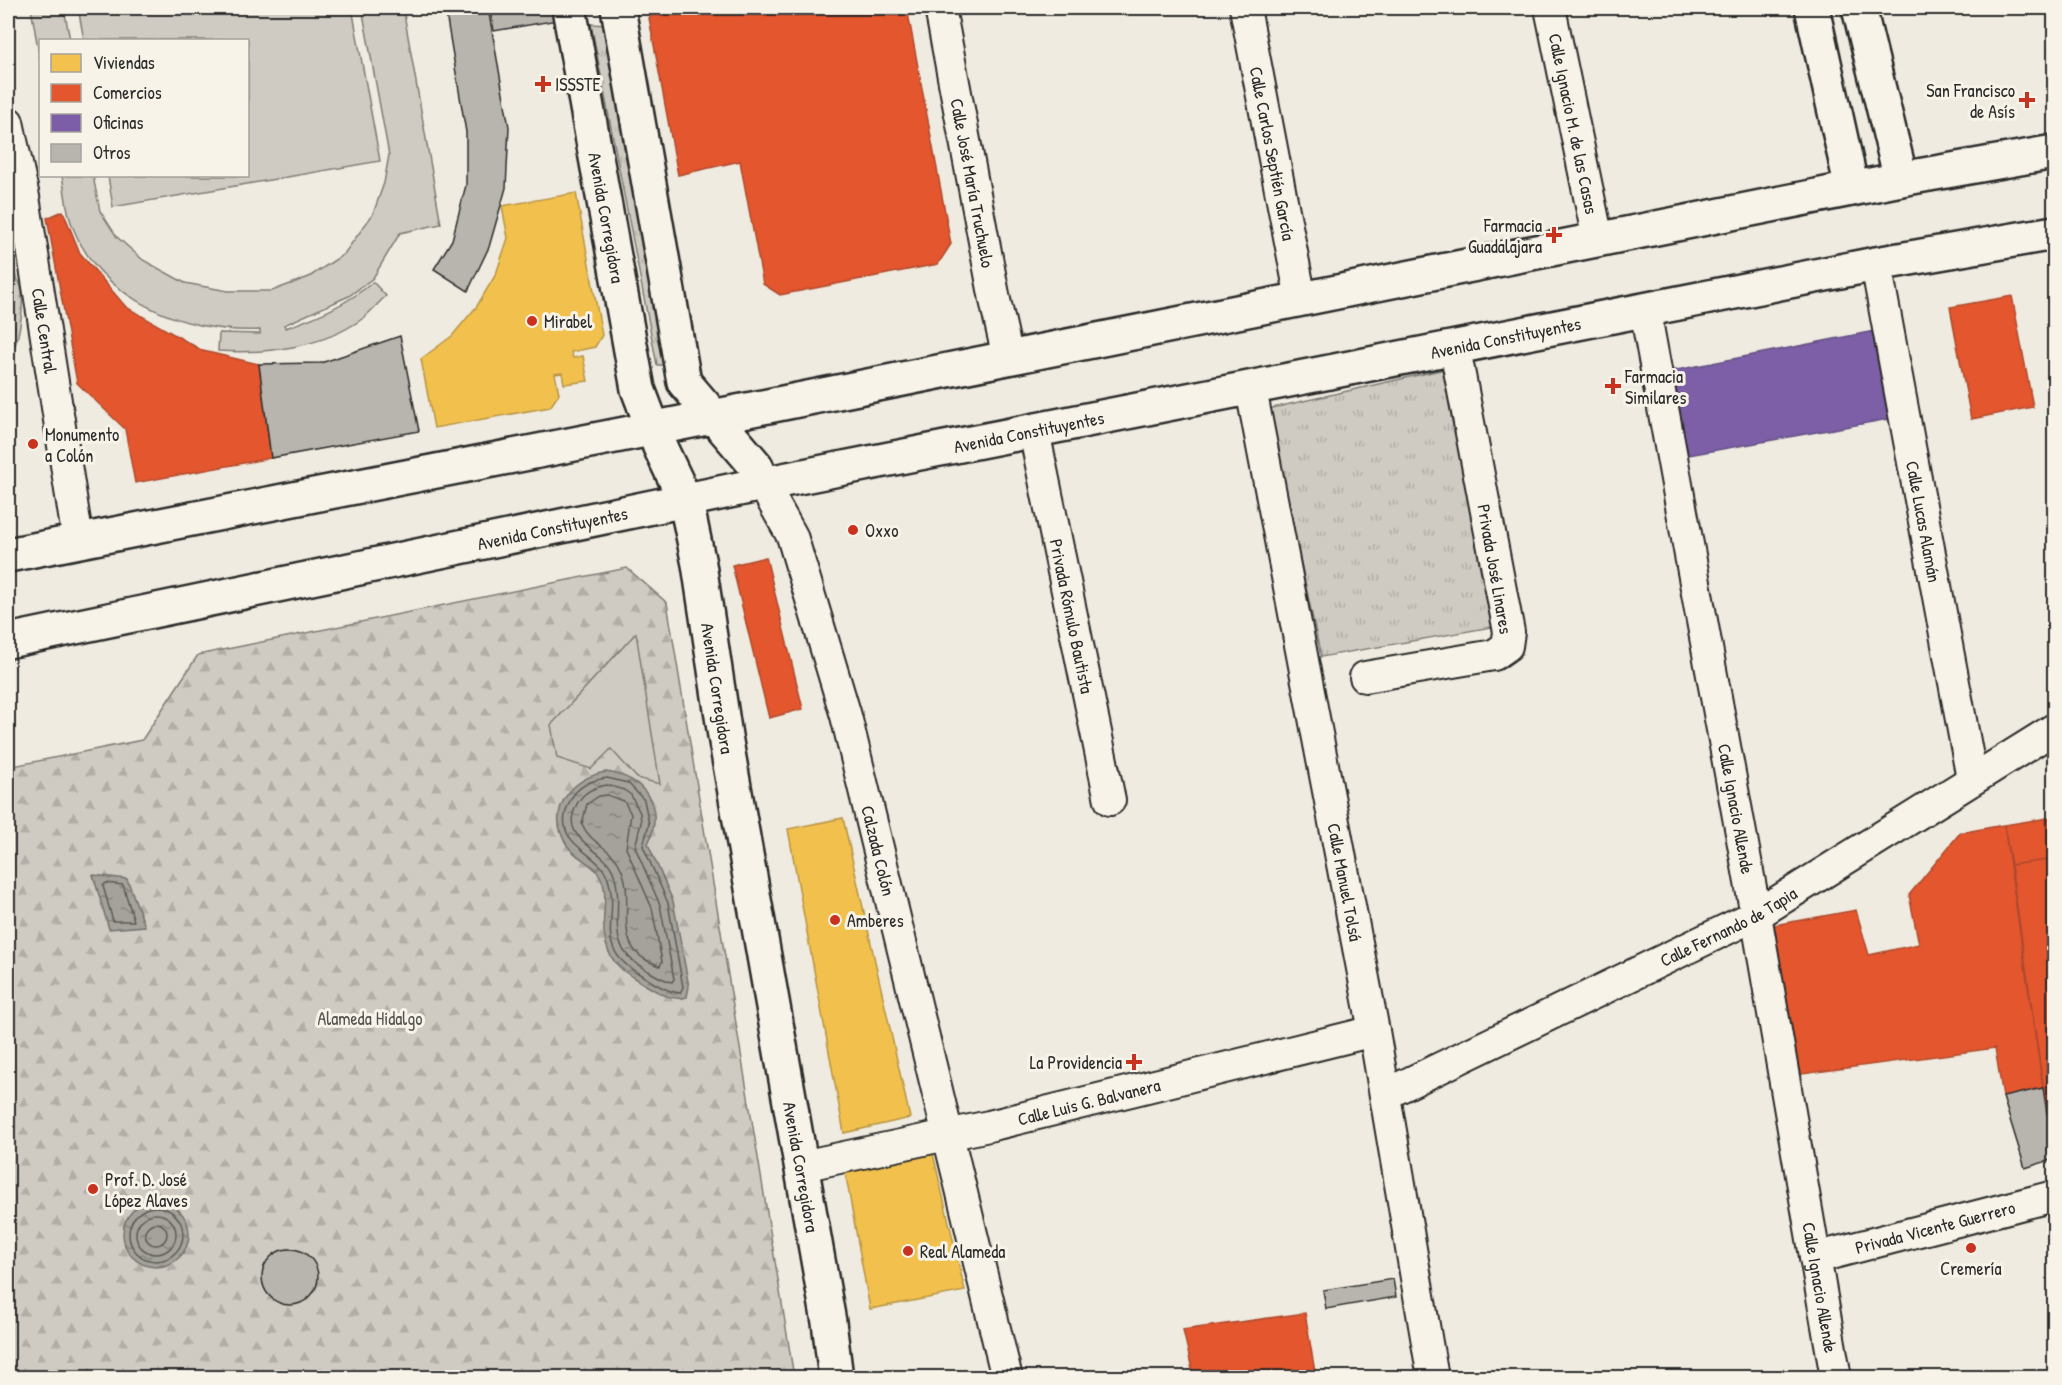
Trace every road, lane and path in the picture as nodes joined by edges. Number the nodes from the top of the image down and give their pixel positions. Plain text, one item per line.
1 (569, 8) edge
2 (618, 8) edge
3 (940, 8) edge
4 (1245, 8) edge
5 (1550, 8) edge
6 (1812, 8) edge
7 (1859, 8) edge
8 (8, 122) edge
9 (2055, 152) edge
10 (1901, 179) junction
11 (1852, 189) junction
12 (2055, 233) edge
13 (1598, 240) junction
14 (1875, 264) junction
15 (1301, 299) junction
16 (1646, 310) junction
17 (1455, 348) junction
18 (1008, 358) junction
19 (1251, 389) junction
20 (714, 416) junction
21 (654, 429) junction
22 (1034, 431) junction
23 (763, 484) junction
24 (686, 501) junction
25 (78, 541) junction
26 (8, 555) edge
27 (8, 641) edge
28 (1365, 677) dead end
29 (2055, 729) edge
30 (1972, 779) junction
31 (1110, 800) dead end
32 (1756, 915) junction
33 (1374, 1031) junction
34 (1386, 1094) junction
35 (948, 1135) junction
36 (802, 1166) junction
37 (2055, 1196) edge
38 (1815, 1258) junction
39 (836, 1377) edge
40 (1007, 1377) edge
41 (1433, 1377) edge
42 (1836, 1377) edge

1 - 21 main road, Avenida Corregidora
2 - 20 main road
3 - 18 street, Calle José María Truchuelo
4 - 15 street, Calle Carlos Septién García
5 - 13 street, Calle Ignacio M. de las Casas
6 - 11 main road
7 - 10 main road
8 - 25 street, Calle Central
9 - 10 main road
10 - 11 main road
11 - 13 main road
12 - 14 main road, Avenida Constituyentes
13 - 15 main road
14 - 16 main road, Avenida Constituyentes
14 - 30 street, Calle Lucas Alamán
15 - 18 main road
16 - 17 main road, Avenida Constituyentes
16 - 32 street, Calle Ignacio Allende
17 - 19 main road, Avenida Constituyentes
17 - 28 street, Privada José Linares
18 - 20 main road
19 - 22 main road, Avenida Constituyentes
19 - 33 street, Calle Manuel Tolsá
20 - 21 main road
20 - 23 main road, Calzada Colón
21 - 24 main road, Avenida Corregidora
21 - 25 main road
22 - 23 main road, Avenida Constituyentes
22 - 31 street, Privada Rómulo Bautista
23 - 24 main road, Avenida Constituyentes
23 - 35 street, Calzada Colón
24 - 27 main road, Avenida Constituyentes
24 - 36 main road, Avenida Corregidora
25 - 26 main road
29 - 30 street, Calle Fernando de Tapia
30 - 32 street, Calle Fernando de Tapia
32 - 34 street, Calle Fernando de Tapia
32 - 38 street, Calle Ignacio Allende
33 - 34 street, Calle Manuel Tolsá
33 - 35 street, Calle Luis G. Balvanera
34 - 41 street, Calle Manuel Tolsá
35 - 36 street, Calle Luis G. Balvanera
35 - 40 street, Calzada Colón
36 - 39 main road, Avenida Corregidora
37 - 38 street, Privada Vicente Guerrero
38 - 42 street, Calle Ignacio Allende

